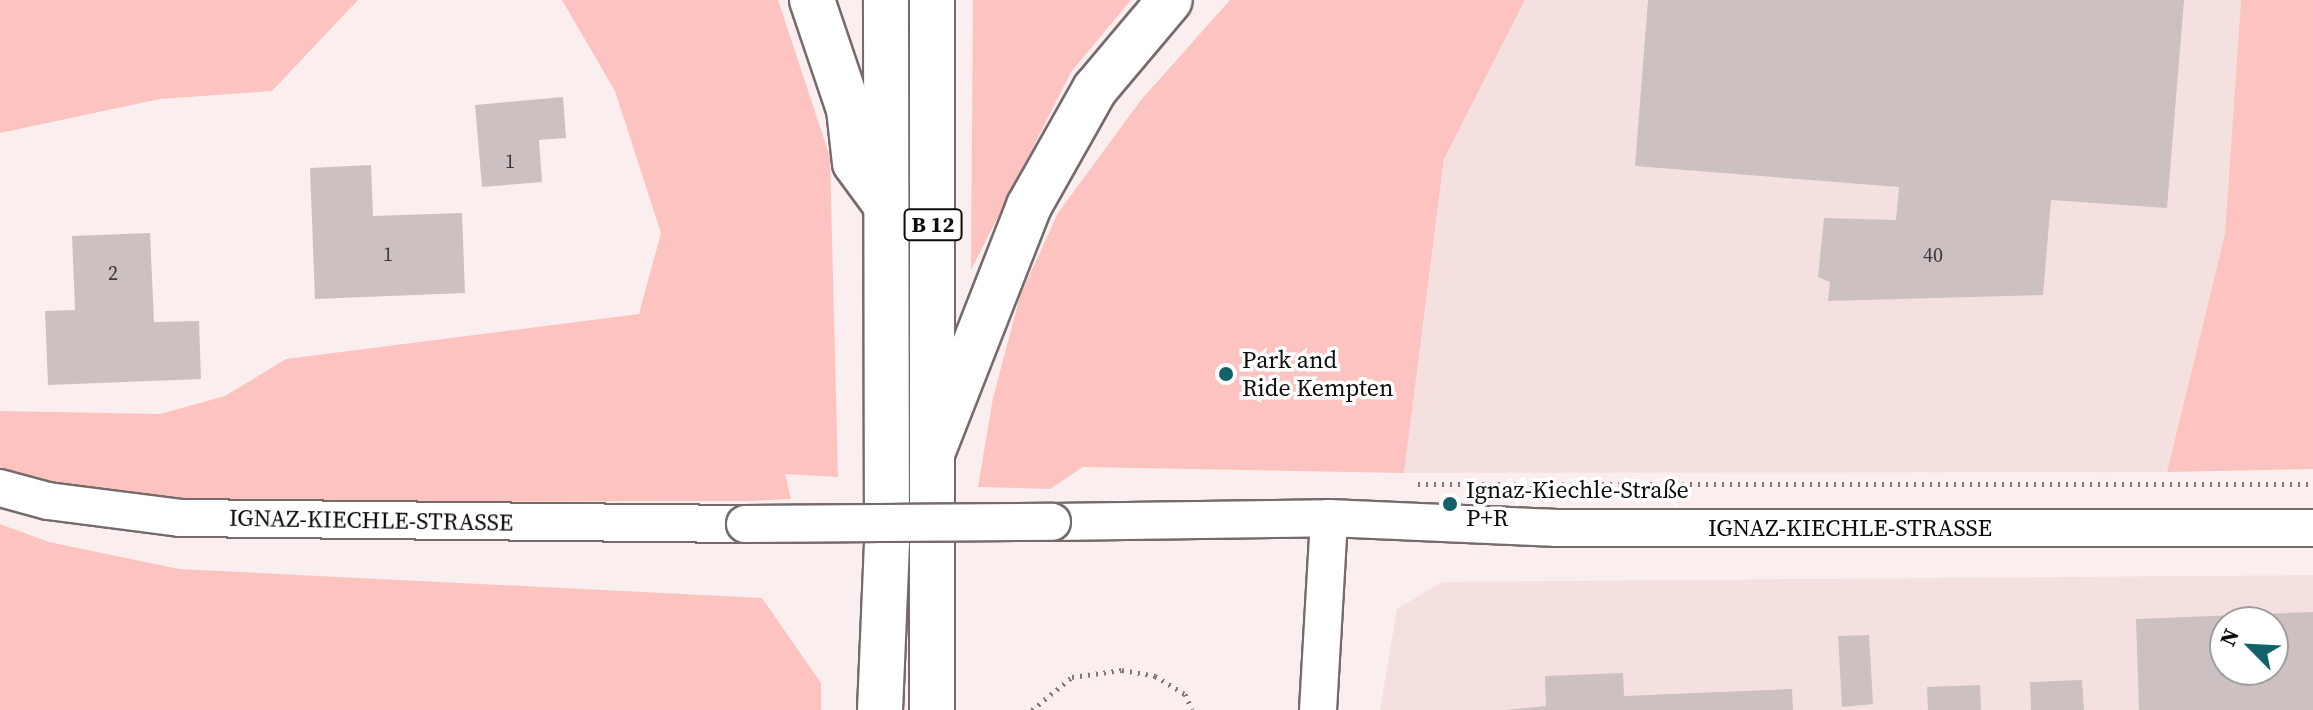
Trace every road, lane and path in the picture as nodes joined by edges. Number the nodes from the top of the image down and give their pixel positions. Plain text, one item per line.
1 (812, 0) edge
2 (886, 0) edge
3 (932, 0) edge
4 (1170, 0) edge
5 (886, 205) junction
6 (933, 451) junction
7 (1408, 484) dead end
8 (2313, 484) edge
9 (0, 488) edge
10 (1329, 518) junction
11 (2313, 528) edge
12 (880, 710) edge
13 (932, 710) edge
14 (1032, 710) edge
15 (1192, 710) edge
16 (1318, 710) edge

1 - 5 main road
2 - 5 main road, B 12
3 - 6 main road, B 12
4 - 6 main road
5 - 12 main road, B 12
6 - 13 main road, B 12
7 - 8 path
9 - 10 street, IGNAZ-KIECHLE-STRASSE, bridge
10 - 11 street, IGNAZ-KIECHLE-STRASSE
10 - 16 street
14 - 15 path

